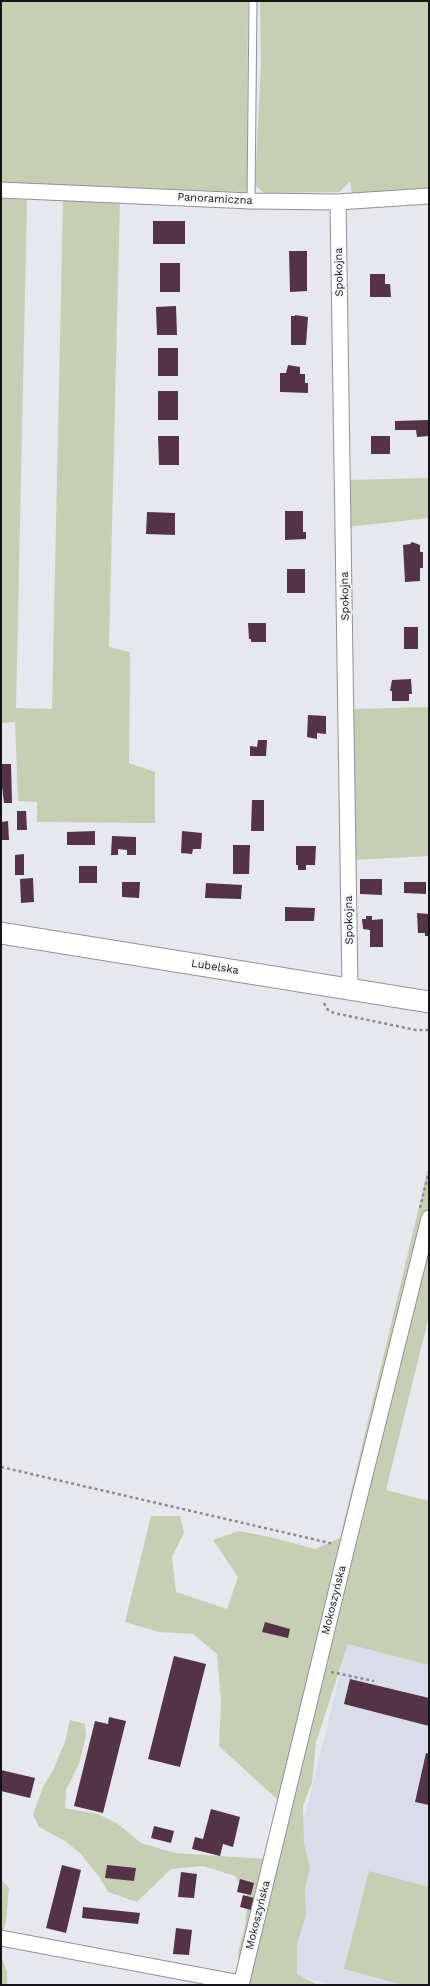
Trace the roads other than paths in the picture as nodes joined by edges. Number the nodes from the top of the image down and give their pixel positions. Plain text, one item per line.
1 (253, 1) edge
2 (1, 190) edge
3 (429, 196) edge
4 (251, 201) junction
5 (338, 202) junction
6 (1, 933) edge
7 (350, 989) junction
8 (429, 1002) edge
9 (429, 1218) edge
10 (1, 1938) edge
11 (241, 1984) edge

1 - 4 lane
2 - 4 street, Panoramiczna
3 - 5 street, Panoramiczna
4 - 5 street, Panoramiczna
5 - 7 street, Spokojna
6 - 7 main road, Lubelska
7 - 8 main road, Lubelska
9 - 11 street, Mokoszyńska
10 - 11 street, Mokoszyńska

